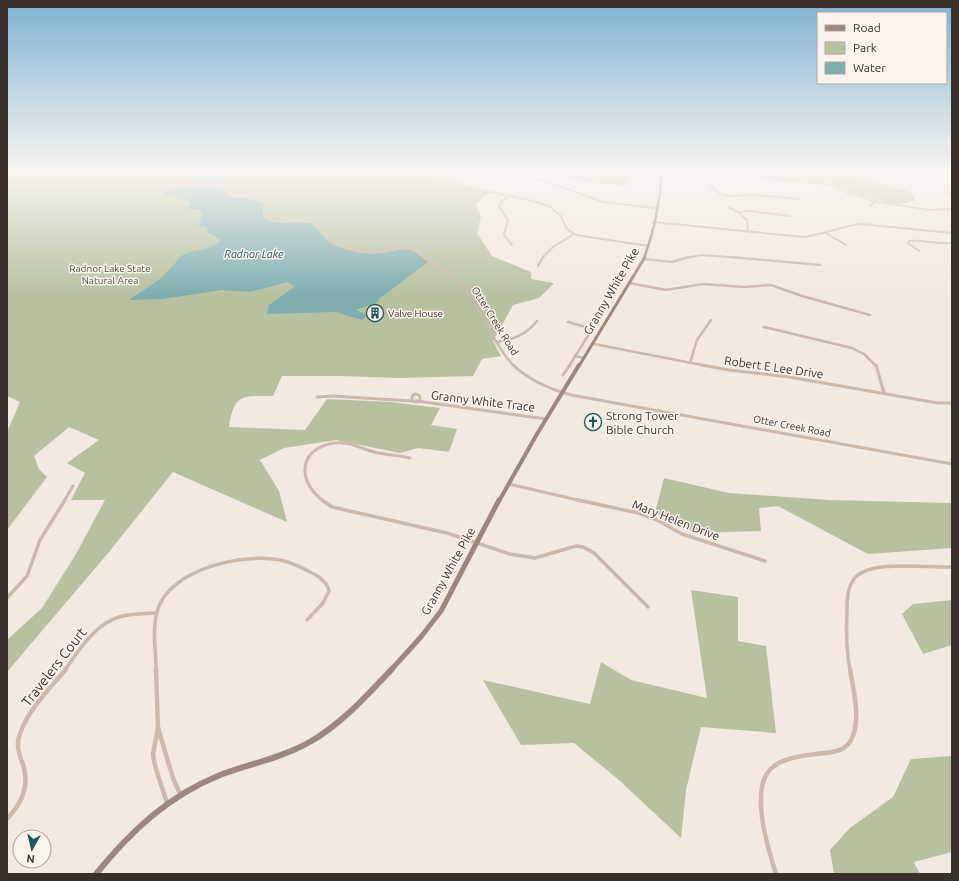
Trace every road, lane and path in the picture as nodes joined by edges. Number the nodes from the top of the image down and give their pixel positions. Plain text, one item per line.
1 (264, 213) edge
2 (504, 213) edge
3 (559, 213) edge
4 (655, 213) edge
5 (739, 213) edge
6 (767, 213) edge
7 (790, 216) dead end
8 (653, 222) junction
9 (748, 231) junction
10 (826, 233) junction
11 (952, 233) edge
12 (574, 234) junction
13 (952, 243) edge
14 (512, 245) dead end
15 (846, 245) dead end
16 (649, 246) junction
17 (919, 251) dead end
18 (644, 259) junction
19 (820, 265) dead end
20 (538, 266) dead end
21 (629, 284) junction
22 (870, 315) dead end
23 (710, 320) dead end
24 (537, 321) dead end
25 (568, 322) dead end
26 (764, 327) dead end
27 (497, 342) junction
28 (594, 344) junction
29 (575, 356) junction
30 (584, 358) junction
31 (690, 363) junction
32 (563, 375) dead end
33 (563, 393) junction
34 (884, 393) junction
35 (318, 397) dead end
36 (412, 401) junction
37 (417, 402) junction
38 (952, 403) edge
39 (546, 419) junction
40 (410, 458) dead end
41 (952, 464) edge
42 (509, 484) junction
43 (73, 486) dead end
44 (477, 542) junction
45 (765, 561) dead end
46 (952, 567) edge
47 (7, 598) edge
48 (648, 607) dead end
49 (156, 613) junction
50 (307, 620) dead end
51 (158, 728) junction
52 (180, 794) junction
53 (167, 803) junction
54 (7, 819) edge
55 (96, 874) edge
56 (776, 874) edge

1 - 27 street, Otter Creek Road
2 - 14 street
3 - 12 street
4 - 8 main road, Granny White Pike
5 - 9 street
6 - 7 street
8 - 9 street
8 - 16 main road, Granny White Pike
9 - 10 street
10 - 11 street
10 - 15 street
12 - 16 street
12 - 20 street
13 - 17 street
16 - 18 main road, Granny White Pike
18 - 19 street
18 - 21 main road, Granny White Pike
21 - 22 street
21 - 28 main road, Granny White Pike
23 - 31 street
24 - 27 street
25 - 29 street
26 - 34 street
27 - 33 street, Otter Creek Road
28 - 30 main road, Granny White Pike
28 - 31 street, Robert E Lee Drive
29 - 30 street
29 - 32 street
30 - 33 main road, Granny White Pike
31 - 34 street, Robert E Lee Drive
33 - 39 main road, Granny White Pike
33 - 41 street, Otter Creek Road
34 - 38 street, Robert E Lee Drive
35 - 36 street
36 - 37 street
36 - 37 street
37 - 39 street, Granny White Trace
39 - 42 main road, Granny White Pike
40 - 44 street
42 - 44 main road, Granny White Pike
42 - 45 street, Mary Helen Drive
43 - 47 street
44 - 48 street
44 - 52 main road, Granny White Pike
46 - 56 street
49 - 50 street
49 - 51 street
49 - 54 street, Travelers Court
51 - 52 street
51 - 53 street
52 - 53 main road, Granny White Pike
53 - 55 main road, Granny White Pike

